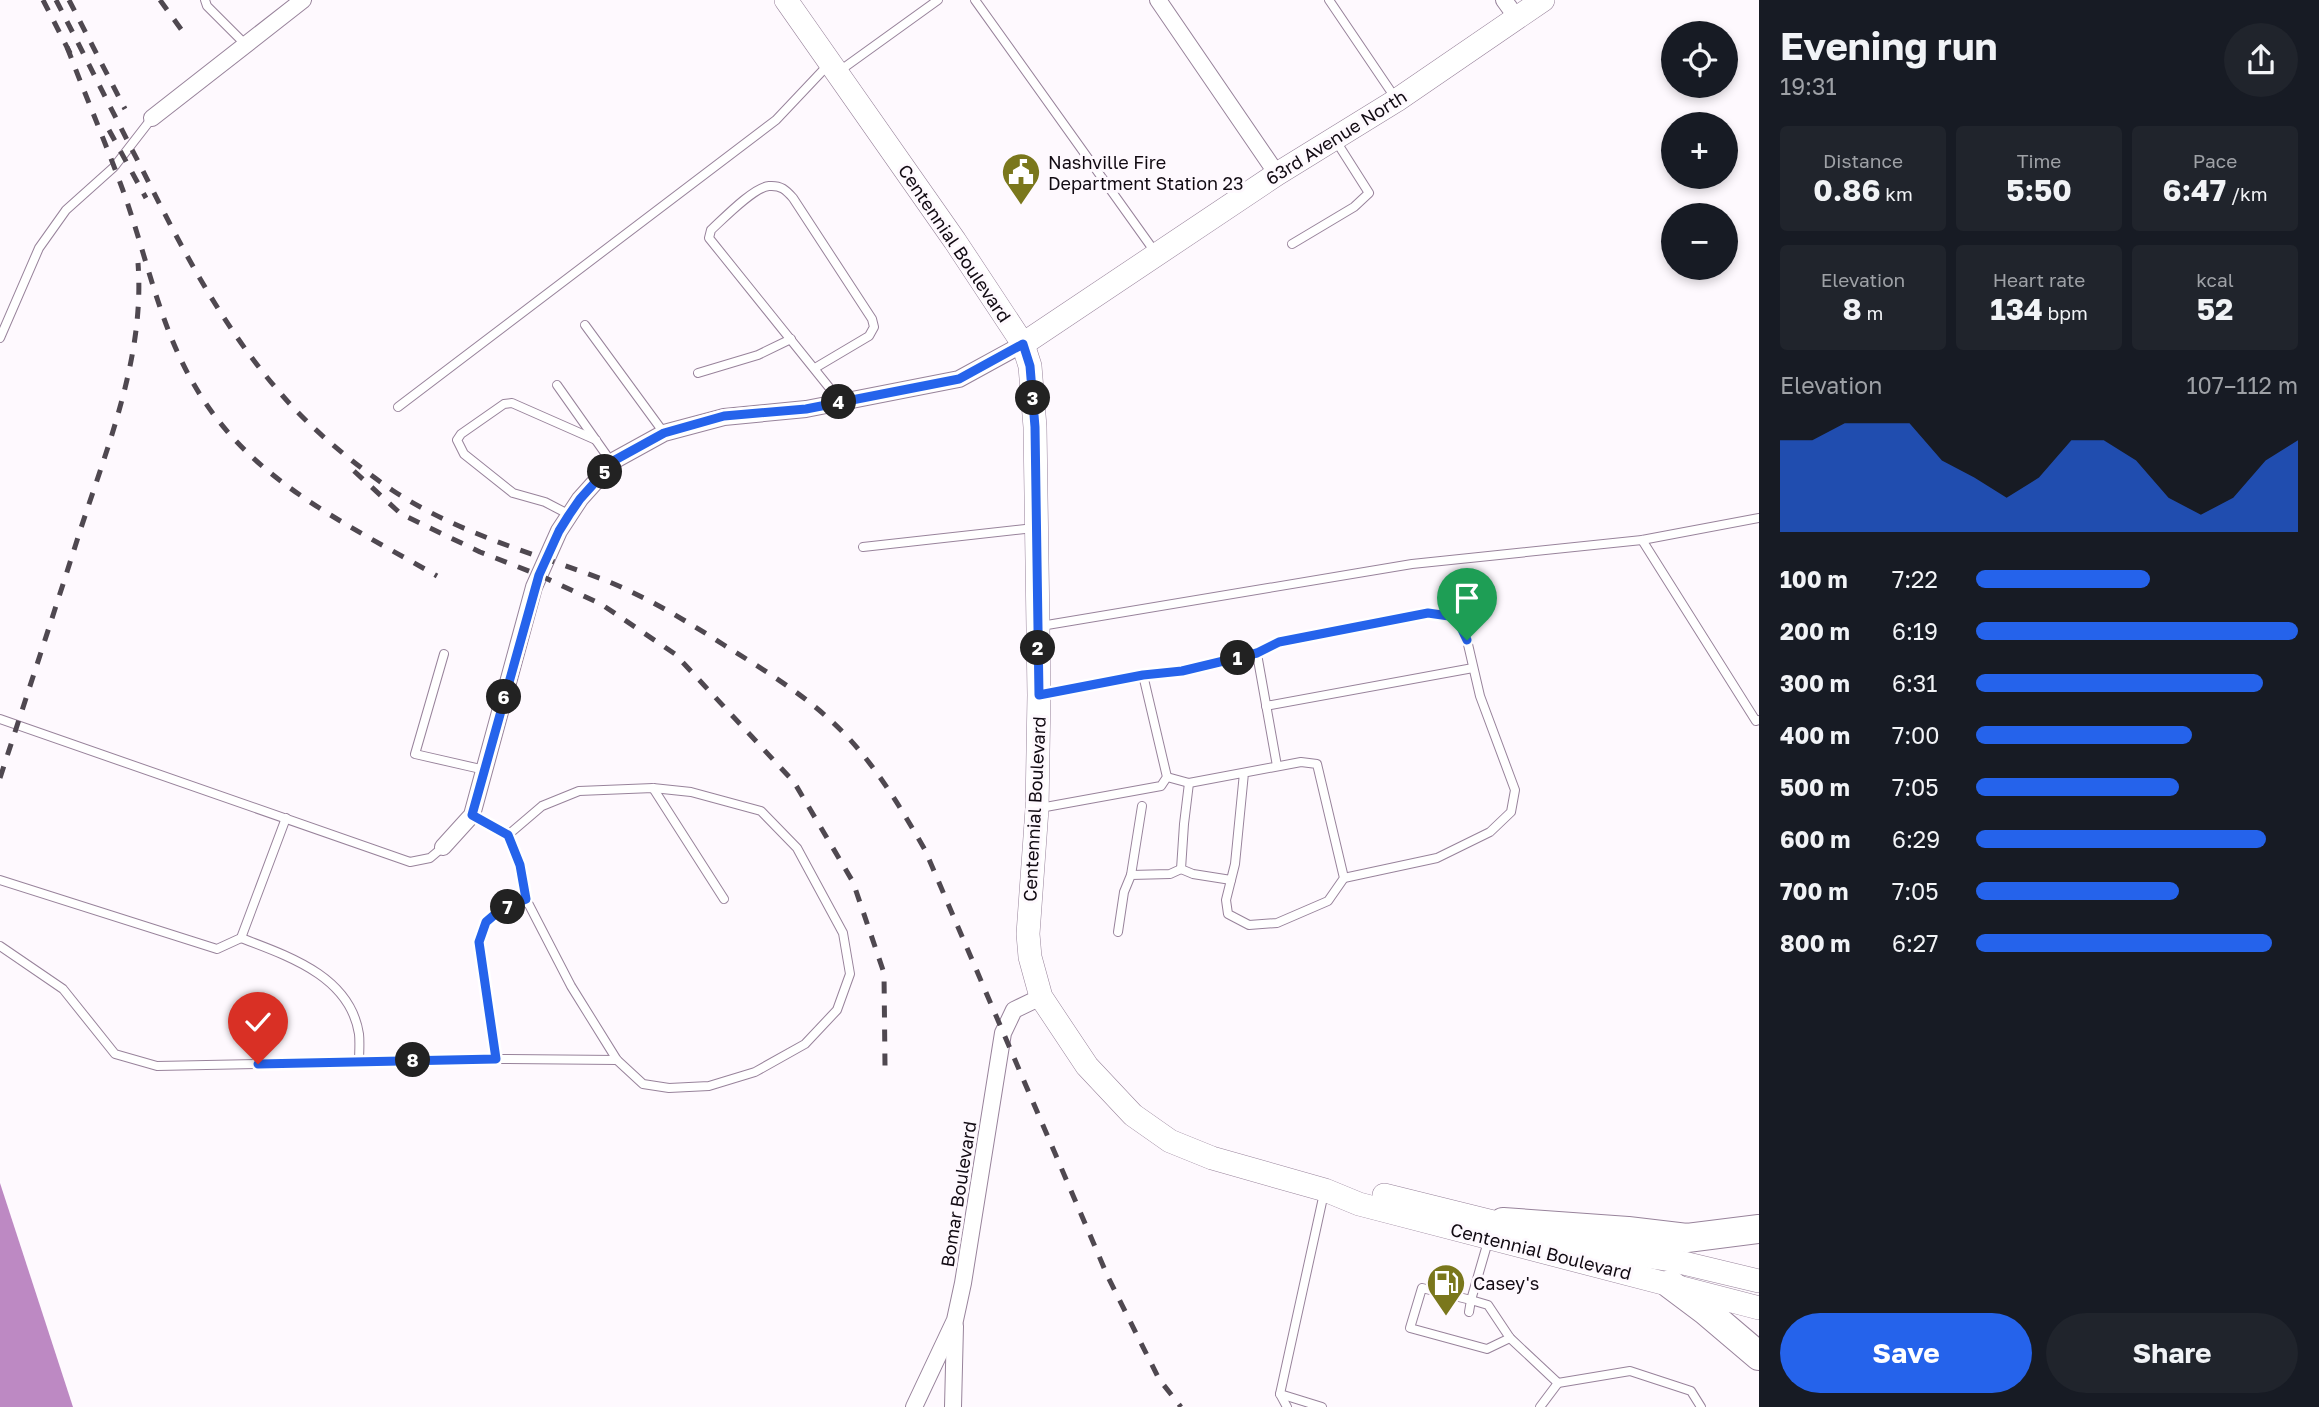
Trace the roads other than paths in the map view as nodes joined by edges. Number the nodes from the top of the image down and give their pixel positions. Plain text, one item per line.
1 (205, 0) edge
2 (303, 0) edge
3 (938, 0) edge
4 (975, 0) edge
5 (1158, 0) edge
6 (1329, 0) edge
7 (1543, 0) edge
8 (791, 2) edge
9 (1510, 9) edge
10 (246, 45) junction
11 (833, 68) junction
12 (1397, 100) junction
13 (152, 118) joint
14 (1335, 138) junction
15 (1277, 174) junction
16 (1292, 244) dead end
17 (1157, 255) junction
18 (585, 325) dead end
19 (0, 338) edge
20 (791, 339) junction
21 (1023, 344) junction
22 (815, 368) junction
23 (698, 373) dead end
24 (557, 385) dead end
25 (840, 401) junction
26 (398, 407) dead end
27 (664, 433) junction
28 (596, 440) junction
29 (612, 463) junction
30 (569, 515) junction
31 (1759, 518) edge
32 (1037, 527) junction
33 (1643, 540) junction
34 (863, 547) dead end
35 (1038, 626) junction
36 (1257, 653) junction
37 (444, 654) dead end
38 (1473, 668) junction
39 (1143, 675) junction
40 (1039, 695) junction
41 (1266, 706) junction
42 (0, 719) edge
43 (1759, 720) edge
44 (1277, 766) junction
45 (485, 770) junction
46 (1244, 773) junction
47 (1167, 777) junction
48 (1189, 783) junction
49 (653, 788) junction
50 (1142, 806) dead end
51 (1037, 809) junction
52 (472, 815) junction
53 (286, 818) junction
54 (508, 835) junction
55 (443, 848) joint
56 (1181, 869) junction
57 (1131, 875) junction
58 (1344, 878) junction
59 (0, 880) edge
60 (1231, 880) junction
61 (526, 899) junction
62 (724, 899) dead end
63 (1118, 932) dead end
64 (241, 938) junction
65 (0, 946) edge
66 (1041, 998) junction
67 (496, 1059) junction
68 (617, 1060) junction
69 (359, 1062) junction
70 (1325, 1190) junction
71 (1495, 1227) junction
72 (1759, 1229) edge
73 (1759, 1281) edge
74 (1670, 1284) junction
75 (1449, 1295) junction
76 (1471, 1300) junction
77 (1445, 1306) dead end
78 (1759, 1308) edge
79 (1469, 1312) dead end
80 (955, 1320) junction
81 (1440, 1324) dead end
82 (1464, 1331) dead end
83 (1437, 1335) junction
84 (1510, 1338) junction
85 (1461, 1342) junction
86 (1759, 1356) edge
87 (1558, 1383) junction
88 (1280, 1394) junction
89 (914, 1407) edge
90 (953, 1407) edge
91 (1287, 1407) edge
92 (1322, 1407) edge
93 (1540, 1407) edge
94 (1701, 1407) edge

1 - 10 lane
2 - 10 street
3 - 11 lane
4 - 17 lane
5 - 15 street
6 - 12 lane
7 - 9 main road, 63rd Avenue North
8 - 11 main road, Centennial Boulevard
9 - 12 main road, 63rd Avenue North
10 - 13 street
11 - 21 main road, Centennial Boulevard
11 - 26 lane
12 - 14 main road, 63rd Avenue North
13 - 19 lane
14 - 15 main road, 63rd Avenue North
14 - 16 lane
15 - 17 main road, 63rd Avenue North
17 - 21 main road, 63rd Avenue North
18 - 27 lane
20 - 22 lane
20 - 22 lane
20 - 23 lane
21 - 25 street
21 - 32 main road, Centennial Boulevard
22 - 25 lane
24 - 28 lane
25 - 27 street
27 - 29 street
28 - 29 lane
28 - 30 lane
29 - 30 street
30 - 45 street
31 - 33 lane
32 - 34 lane
32 - 35 main road, Centennial Boulevard
33 - 35 lane
33 - 43 lane
35 - 40 main road, Centennial Boulevard
36 - 38 lane
36 - 39 lane
36 - 41 lane
37 - 45 lane
38 - 41 lane
38 - 58 lane
39 - 40 lane
39 - 47 lane
40 - 51 main road, Centennial Boulevard
41 - 44 lane
42 - 53 lane
44 - 46 lane
44 - 58 lane
45 - 52 street
46 - 48 lane
46 - 60 lane
47 - 48 lane
47 - 51 lane
48 - 56 lane
49 - 54 lane
49 - 62 lane
49 - 68 lane
50 - 57 lane
51 - 66 main road, Centennial Boulevard
52 - 54 lane
52 - 55 street
53 - 55 lane
53 - 64 lane
54 - 61 lane
56 - 57 lane
56 - 60 lane
57 - 63 lane
58 - 60 lane
59 - 64 lane
61 - 67 lane
61 - 68 lane
64 - 69 lane
65 - 69 lane
66 - 70 main road, Centennial Boulevard
66 - 80 street, Bomar Boulevard
67 - 68 lane
67 - 69 lane
70 - 71 main road, Centennial Boulevard
70 - 88 lane
71 - 72 highway
71 - 73 main road, Centennial Boulevard
71 - 74 main road, Centennial Boulevard
71 - 76 lane
74 - 78 main road, Centennial Boulevard
74 - 86 highway
75 - 76 lane
75 - 77 lane
75 - 83 lane
76 - 79 lane
76 - 84 lane
80 - 89 street, Bomar Boulevard
80 - 90 street
81 - 83 lane
82 - 85 lane
83 - 85 lane
84 - 85 lane
84 - 87 lane
87 - 93 lane
87 - 94 lane
88 - 91 lane
88 - 92 lane

